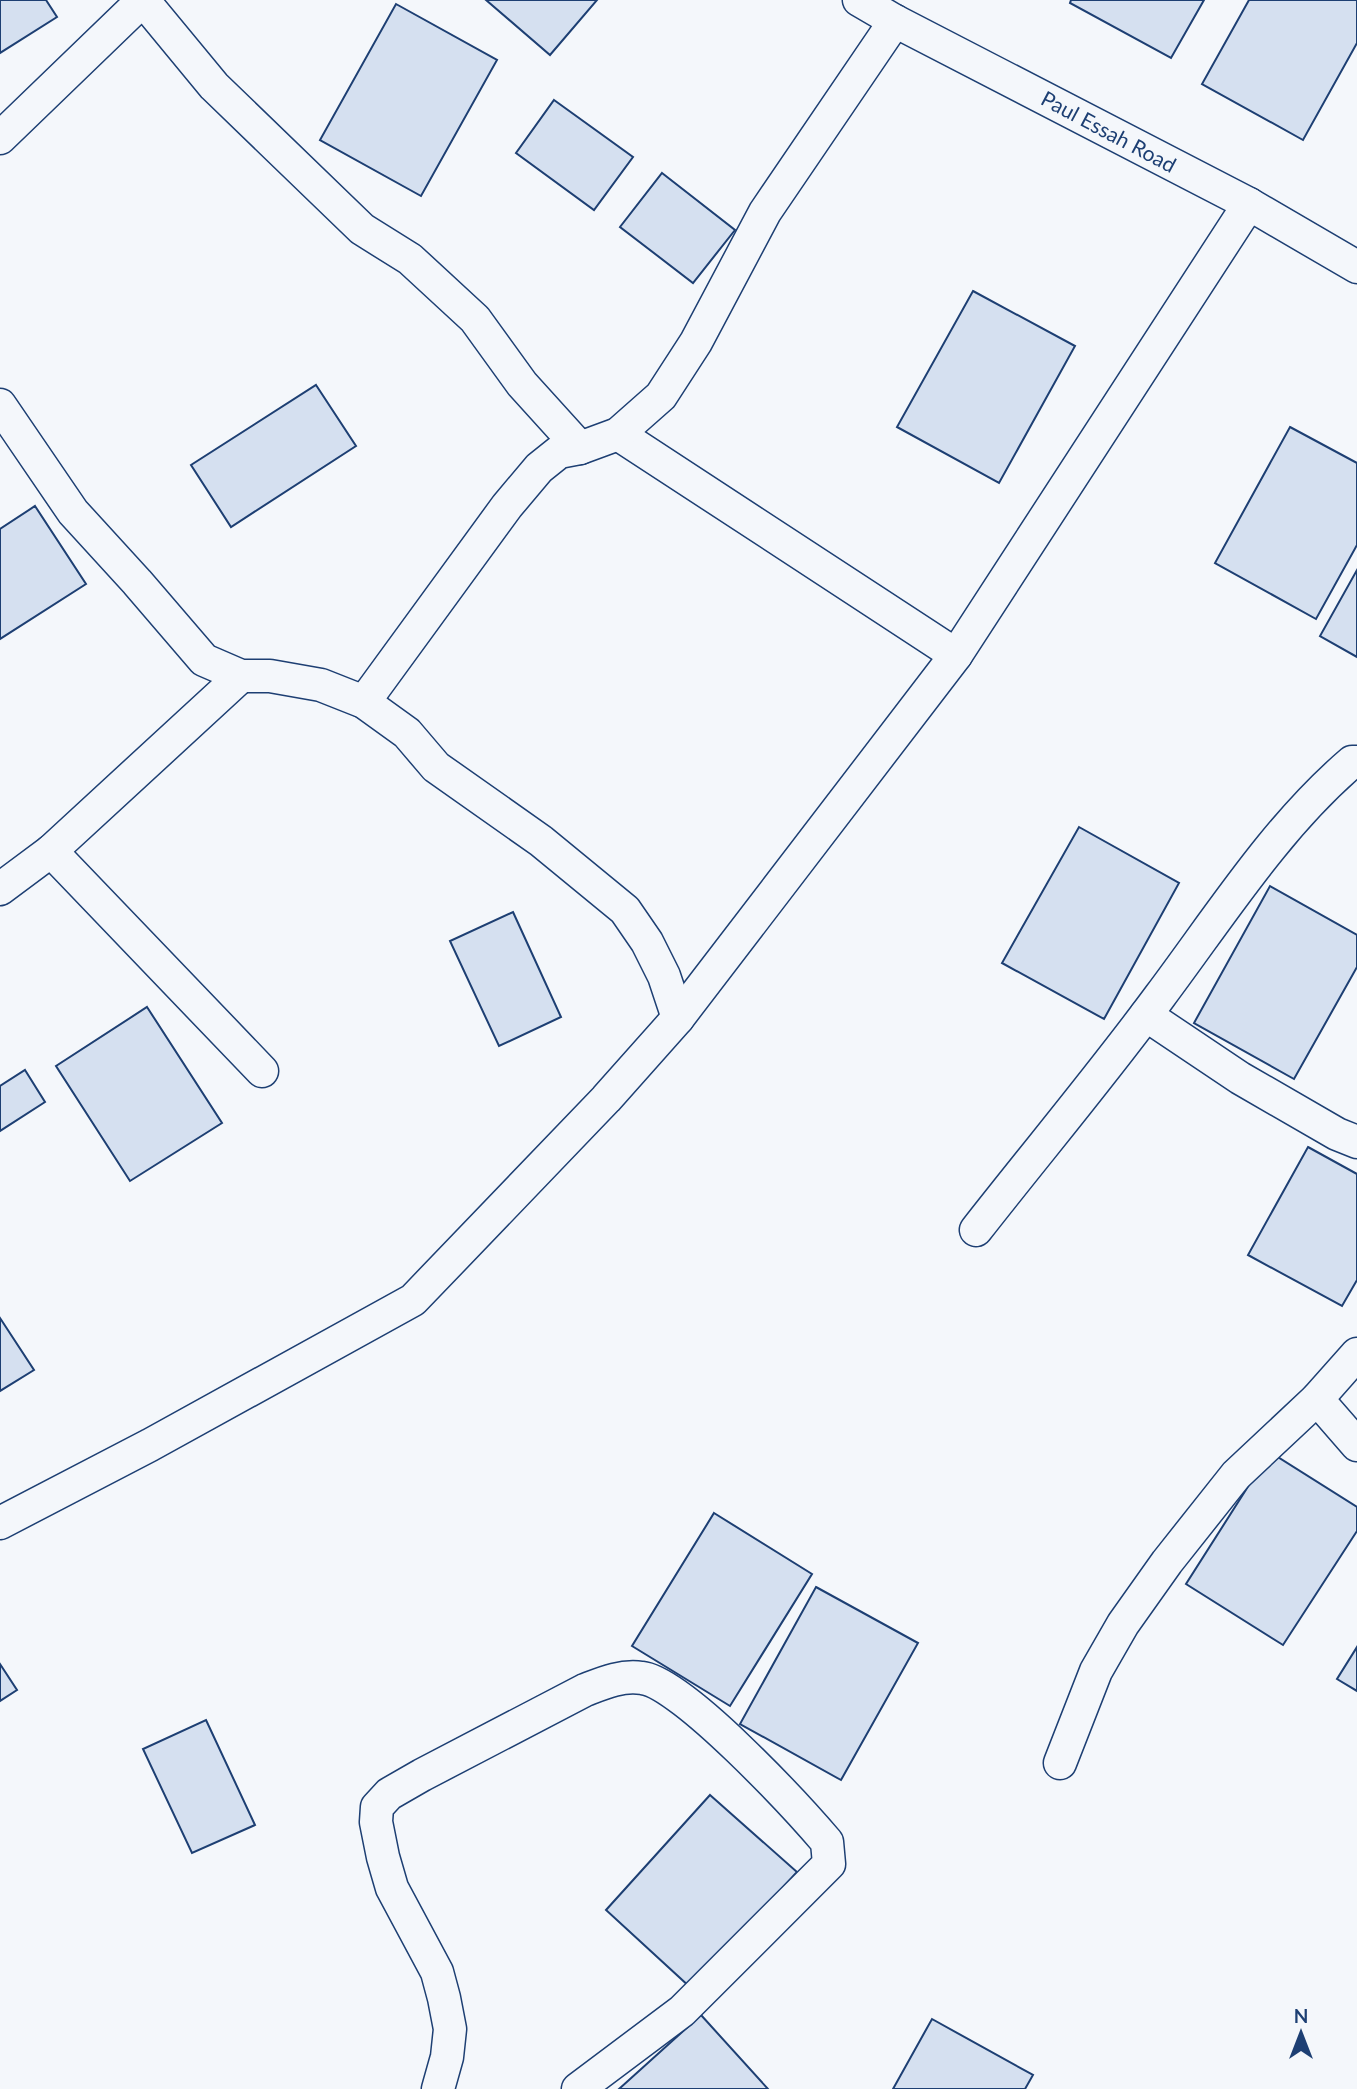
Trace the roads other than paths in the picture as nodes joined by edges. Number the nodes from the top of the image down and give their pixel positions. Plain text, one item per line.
1 (143, 0) edge
2 (876, 7) edge
3 (0, 138) edge
4 (1249, 204) junction
5 (1357, 267) edge
6 (0, 405) edge
7 (618, 434) junction
8 (580, 448) junction
9 (956, 655) junction
10 (242, 676) junction
11 (364, 702) junction
12 (1357, 762) edge
13 (51, 851) junction
14 (0, 889) edge
15 (1146, 1014) junction
16 (678, 1018) junction
17 (262, 1071) dead end
18 (1357, 1142) edge
19 (975, 1230) dead end
20 (1357, 1354) edge
21 (1317, 1399) junction
22 (1357, 1445) edge
23 (0, 1523) edge
24 (1060, 1763) dead end
25 (438, 2089) edge
26 (578, 2089) edge

1 - 3 street
1 - 8 street
2 - 4 street, Paul Essah Road
2 - 7 street
4 - 5 street, Paul Essah Road
4 - 9 street
6 - 10 street
7 - 8 street
7 - 9 street
8 - 11 street
9 - 16 street
10 - 11 street
10 - 13 street
11 - 16 street
12 - 15 street
13 - 14 street
13 - 17 street
15 - 18 street
15 - 19 street
16 - 23 street
20 - 21 street
21 - 22 street
21 - 24 street
25 - 26 street

